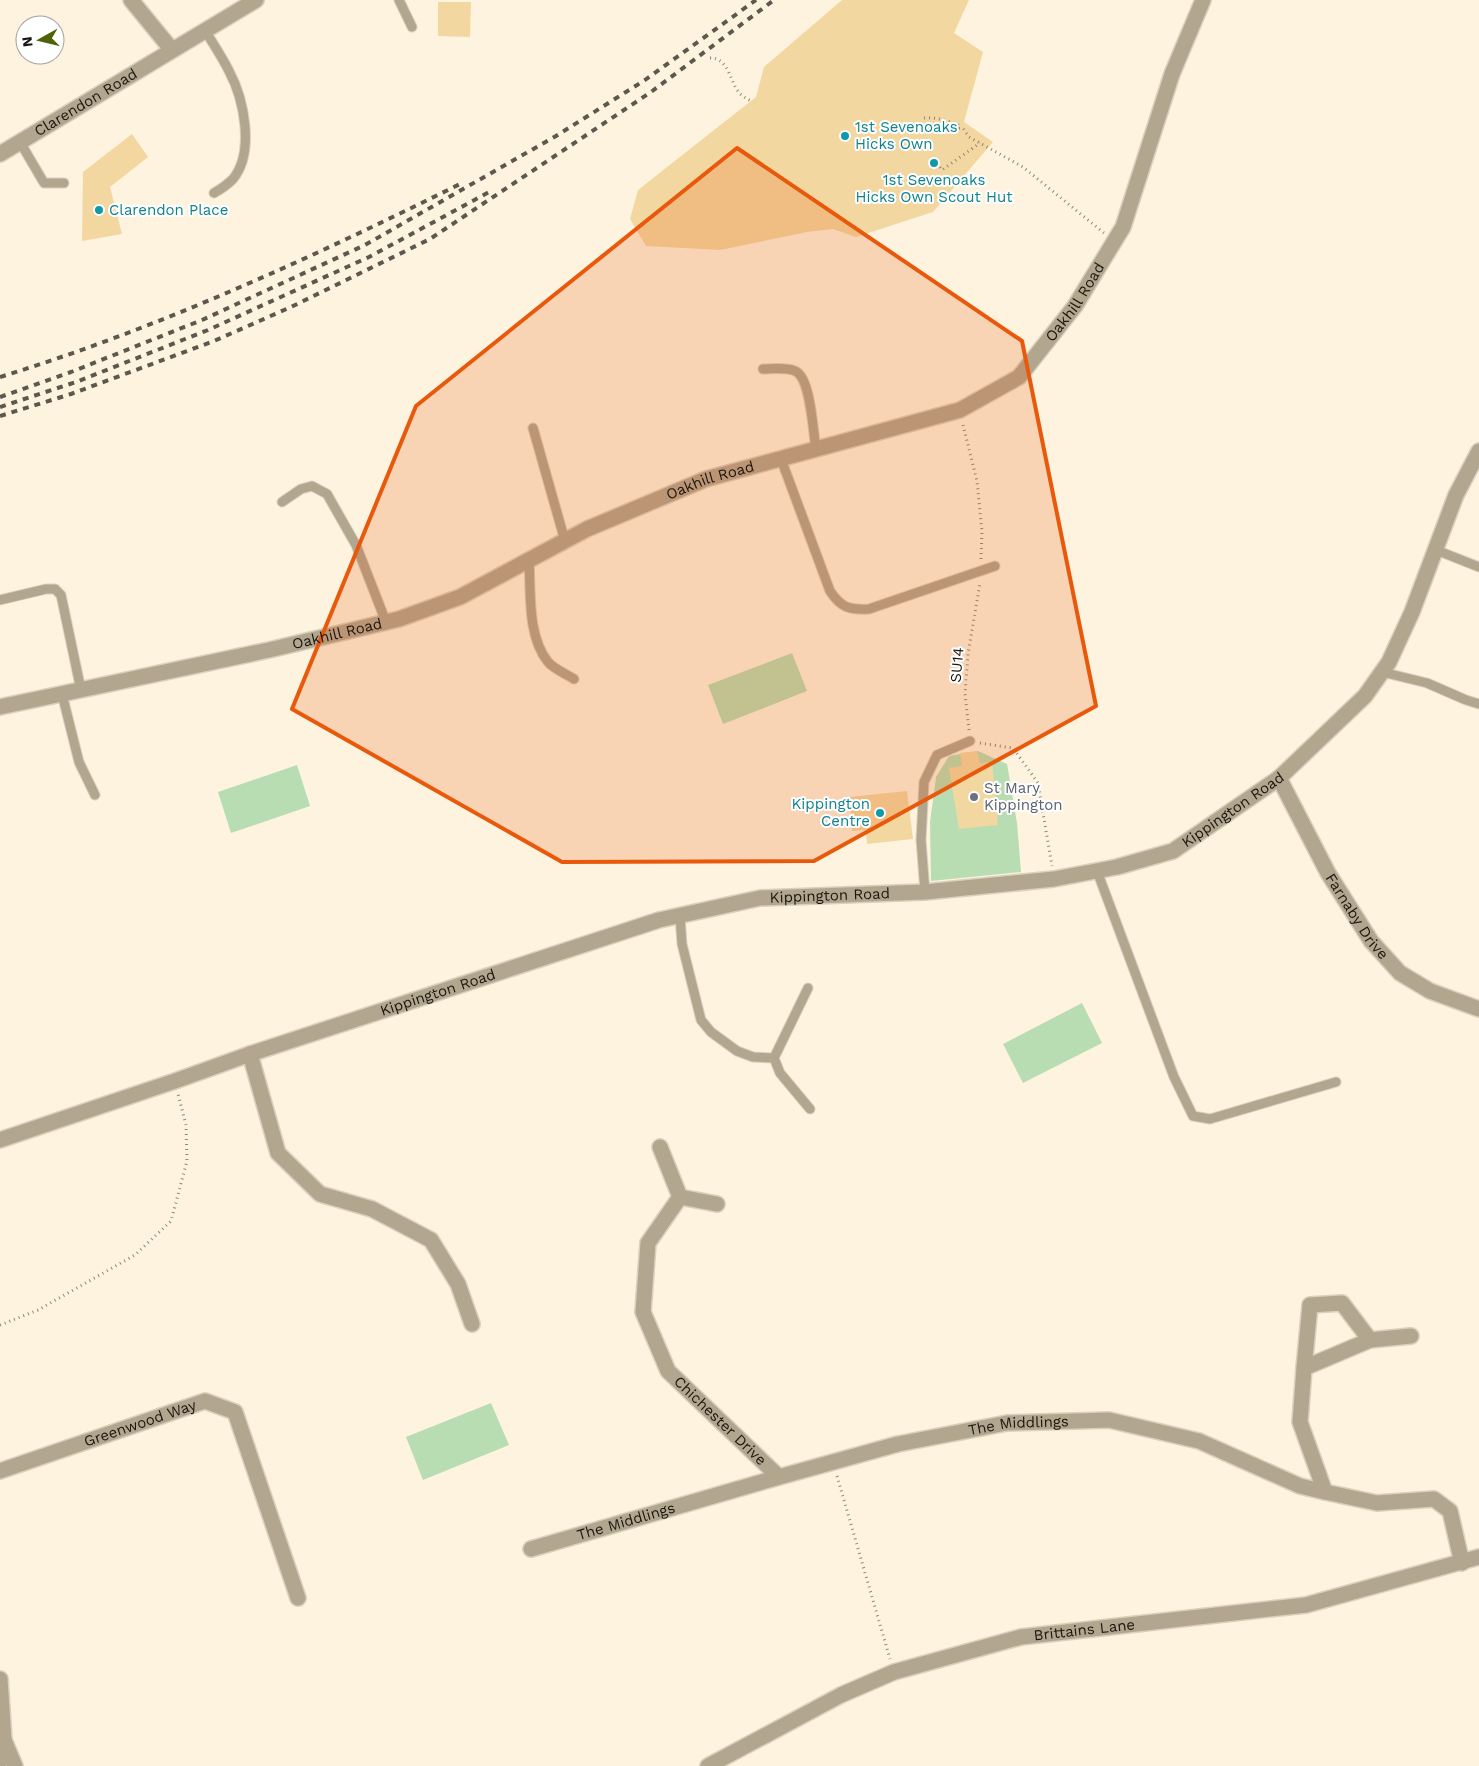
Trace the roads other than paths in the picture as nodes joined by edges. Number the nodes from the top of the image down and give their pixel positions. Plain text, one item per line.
1 (131, 0) edge
2 (256, 0) edge
3 (399, 0) edge
4 (1203, 0) edge
5 (412, 27) dead end
6 (206, 30) junction
7 (172, 50) junction
8 (20, 142) junction
9 (0, 154) edge
10 (64, 183) dead end
11 (214, 193) dead end
12 (763, 369) dead end
13 (533, 428) dead end
14 (816, 449) junction
15 (1479, 451) edge
16 (781, 458) junction
17 (282, 502) dead end
18 (566, 541) junction
19 (1436, 550) junction
20 (529, 560) junction
21 (995, 566) dead end
22 (1479, 567) edge
23 (0, 600) edge
24 (386, 622) junction
25 (1382, 672) junction
26 (574, 679) dead end
27 (81, 690) junction
28 (62, 694) junction
29 (1479, 704) edge
30 (0, 707) edge
31 (970, 741) road end
32 (1279, 778) junction
33 (95, 795) dead end
34 (1098, 870) junction
35 (925, 892) junction
36 (680, 916) junction
37 (808, 988) dead end
38 (1479, 1009) edge
39 (250, 1054) junction
40 (774, 1058) junction
41 (1336, 1082) dead end
42 (810, 1109) dead end
43 (0, 1140) edge
44 (660, 1148) dead end
45 (680, 1197) junction
46 (717, 1204) dead end
47 (472, 1324) dead end
48 (1411, 1336) dead end
49 (1370, 1340) junction
50 (1304, 1368) junction
51 (0, 1471) edge
52 (779, 1477) junction
53 (1325, 1492) junction
54 (531, 1549) dead end
55 (1479, 1557) edge
56 (1462, 1563) junction
57 (298, 1598) dead end
58 (0, 1679) edge
59 (4, 1740) junction
60 (0, 1761) edge
61 (15, 1766) edge
62 (708, 1766) edge

1 - 7 street
2 - 6 street, Clarendon Road
3 - 5 lane
4 - 14 street, Oakhill Road
6 - 7 street, Clarendon Road
6 - 11 lane
7 - 8 street, Clarendon Road
8 - 9 street, Clarendon Road
8 - 10 lane
12 - 14 lane
13 - 18 lane
14 - 16 street, Oakhill Road
15 - 19 street, Kippington Road
16 - 18 street, Oakhill Road
16 - 21 lane
17 - 24 lane
18 - 20 street, Oakhill Road
19 - 22 lane
19 - 25 street, Kippington Road
20 - 24 street, Oakhill Road
20 - 26 lane
23 - 27 lane
24 - 27 street, Oakhill Road
25 - 29 lane
25 - 32 street, Kippington Road
27 - 28 street, Oakhill Road
28 - 30 street, Oakhill Road
28 - 33 lane
31 - 35 lane
32 - 34 street, Kippington Road
32 - 38 street, Farnaby Drive
34 - 35 street, Kippington Road
34 - 41 lane
35 - 36 street, Kippington Road
36 - 39 street, Kippington Road
36 - 40 lane
37 - 40 lane
39 - 43 street, Kippington Road
39 - 47 street
40 - 42 lane
44 - 45 street
45 - 46 street
45 - 52 street, Chichester Drive
48 - 49 street
49 - 50 street
49 - 50 street
50 - 53 street
51 - 57 street, Greenwood Way
52 - 53 street, The Middlings
52 - 54 street, The Middlings
53 - 56 street, The Middlings
55 - 56 street, Brittains Lane
56 - 62 street, Brittains Lane
58 - 59 street
59 - 60 street
59 - 61 street

